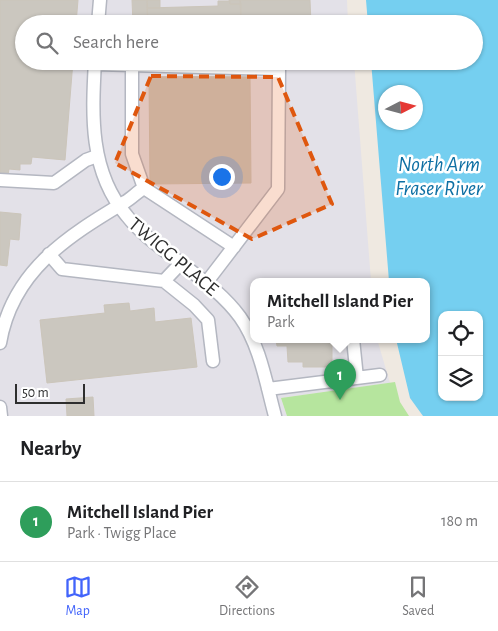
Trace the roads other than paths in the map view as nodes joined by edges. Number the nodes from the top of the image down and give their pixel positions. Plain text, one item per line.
1 (100, 0) edge
2 (99, 15) edge
3 (95, 70) edge
4 (132, 70) edge
5 (279, 70) edge
6 (97, 156) junction
7 (0, 180) edge
8 (144, 188) junction
9 (118, 206) junction
10 (234, 247) junction
11 (49, 254) junction
12 (181, 263) junction
13 (164, 281) junction
14 (206, 283) junction
15 (250, 335) edge
16 (0, 343) edge
17 (253, 343) edge
18 (353, 343) edge
19 (212, 360) dead end
20 (380, 375) dead end
21 (357, 378) junction
22 (268, 389) junction
23 (0, 407) edge
24 (1, 416) edge
25 (275, 416) edge

1 - 2 street
3 - 6 street, TWIGG PLACE
4 - 8 street
5 - 10 street
6 - 7 street
6 - 9 street, TWIGG PLACE
8 - 9 street
8 - 10 street
9 - 11 street
9 - 12 street, TWIGG PLACE
10 - 14 street
11 - 13 street
11 - 16 street
12 - 13 street
12 - 14 street, TWIGG PLACE
13 - 19 street
14 - 15 street, TWIGG PLACE
17 - 22 street, TWIGG PLACE
18 - 21 street
20 - 21 street
21 - 22 street
22 - 25 street, TWIGG PLACE
23 - 24 street

